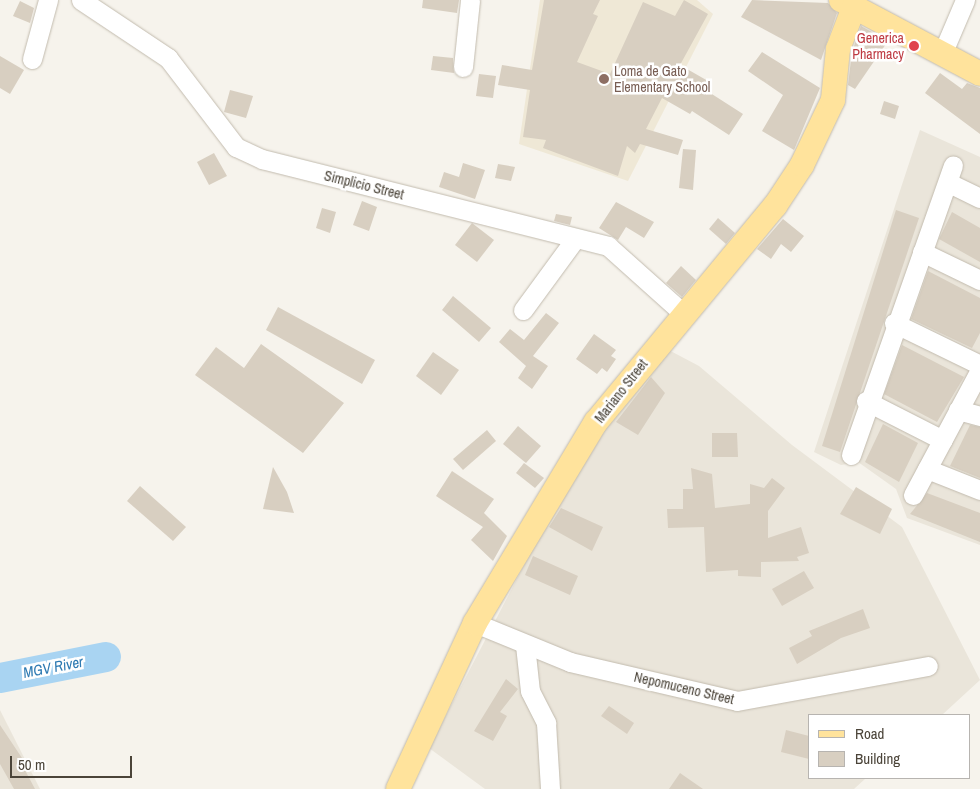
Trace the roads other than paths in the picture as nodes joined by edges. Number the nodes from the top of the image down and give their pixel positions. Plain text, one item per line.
1 (48, 0) edge
2 (81, 0) edge
3 (470, 0) edge
4 (965, 0) edge
5 (848, 4) edge
6 (942, 54) junction
7 (32, 59) dead end
8 (463, 67) dead end
9 (980, 74) edge
10 (980, 198) edge
11 (575, 239) junction
12 (922, 252) junction
13 (980, 280) edge
14 (523, 310) dead end
15 (682, 313) junction
16 (894, 322) junction
17 (980, 365) edge
18 (980, 370) edge
19 (866, 401) junction
20 (958, 410) junction
21 (980, 416) edge
22 (943, 440) junction
23 (850, 455) dead end
24 (927, 469) junction
25 (980, 490) edge
26 (913, 495) dead end
27 (475, 623) junction
28 (524, 645) junction
29 (928, 666) dead end
30 (398, 789) edge
31 (550, 789) edge

1 - 7 street
2 - 11 street, Simplicio Street
3 - 8 street
4 - 6 street
5 - 6 main road
5 - 15 main road, Mariano Street
6 - 9 main road
10 - 12 street
11 - 14 street
11 - 15 street, Simplicio Street
12 - 13 street
12 - 16 street
15 - 27 main road, Mariano Street
16 - 17 street
16 - 19 street
18 - 20 street
19 - 22 street
19 - 23 street
20 - 21 street
20 - 22 street
22 - 24 street
24 - 25 street
24 - 26 street
27 - 28 street, Nepomuceno Street
27 - 30 main road, Mariano Street
28 - 29 street, Nepomuceno Street
28 - 31 street

